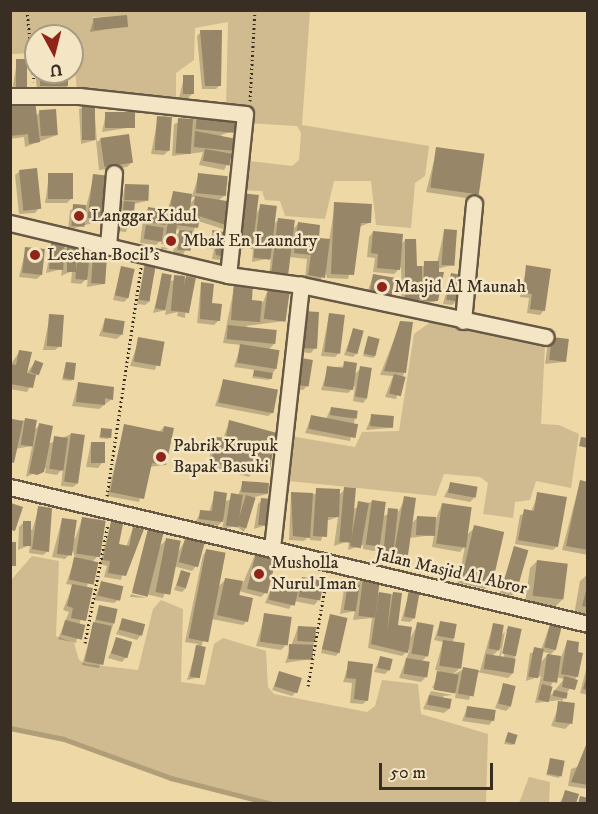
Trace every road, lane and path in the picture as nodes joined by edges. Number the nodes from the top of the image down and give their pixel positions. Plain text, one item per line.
1 (27, 10) edge
2 (255, 10) edge
3 (10, 96) edge
4 (35, 96) junction
5 (245, 114) junction
6 (114, 173) dead end
7 (474, 204) dead end
8 (10, 223) edge
9 (108, 246) junction
10 (143, 255) junction
11 (228, 275) junction
12 (301, 285) junction
13 (463, 321) junction
14 (546, 338) dead end
15 (10, 487) edge
16 (108, 510) junction
17 (272, 549) junction
18 (329, 563) junction
19 (588, 624) edge
20 (85, 643) dead end
21 (308, 686) dead end

1 - 4 path
2 - 5 path
3 - 4 street
4 - 5 street
5 - 11 street
6 - 9 street
7 - 13 street
8 - 9 street
9 - 10 street
10 - 11 street
10 - 16 path
11 - 12 street
12 - 13 street
12 - 17 street
13 - 14 street
15 - 16 street, Jalan Masjid Al Abror
16 - 17 street, Jalan Masjid Al Abror
16 - 20 path
17 - 18 street, Jalan Masjid Al Abror
18 - 19 street, Jalan Masjid Al Abror
18 - 21 path

